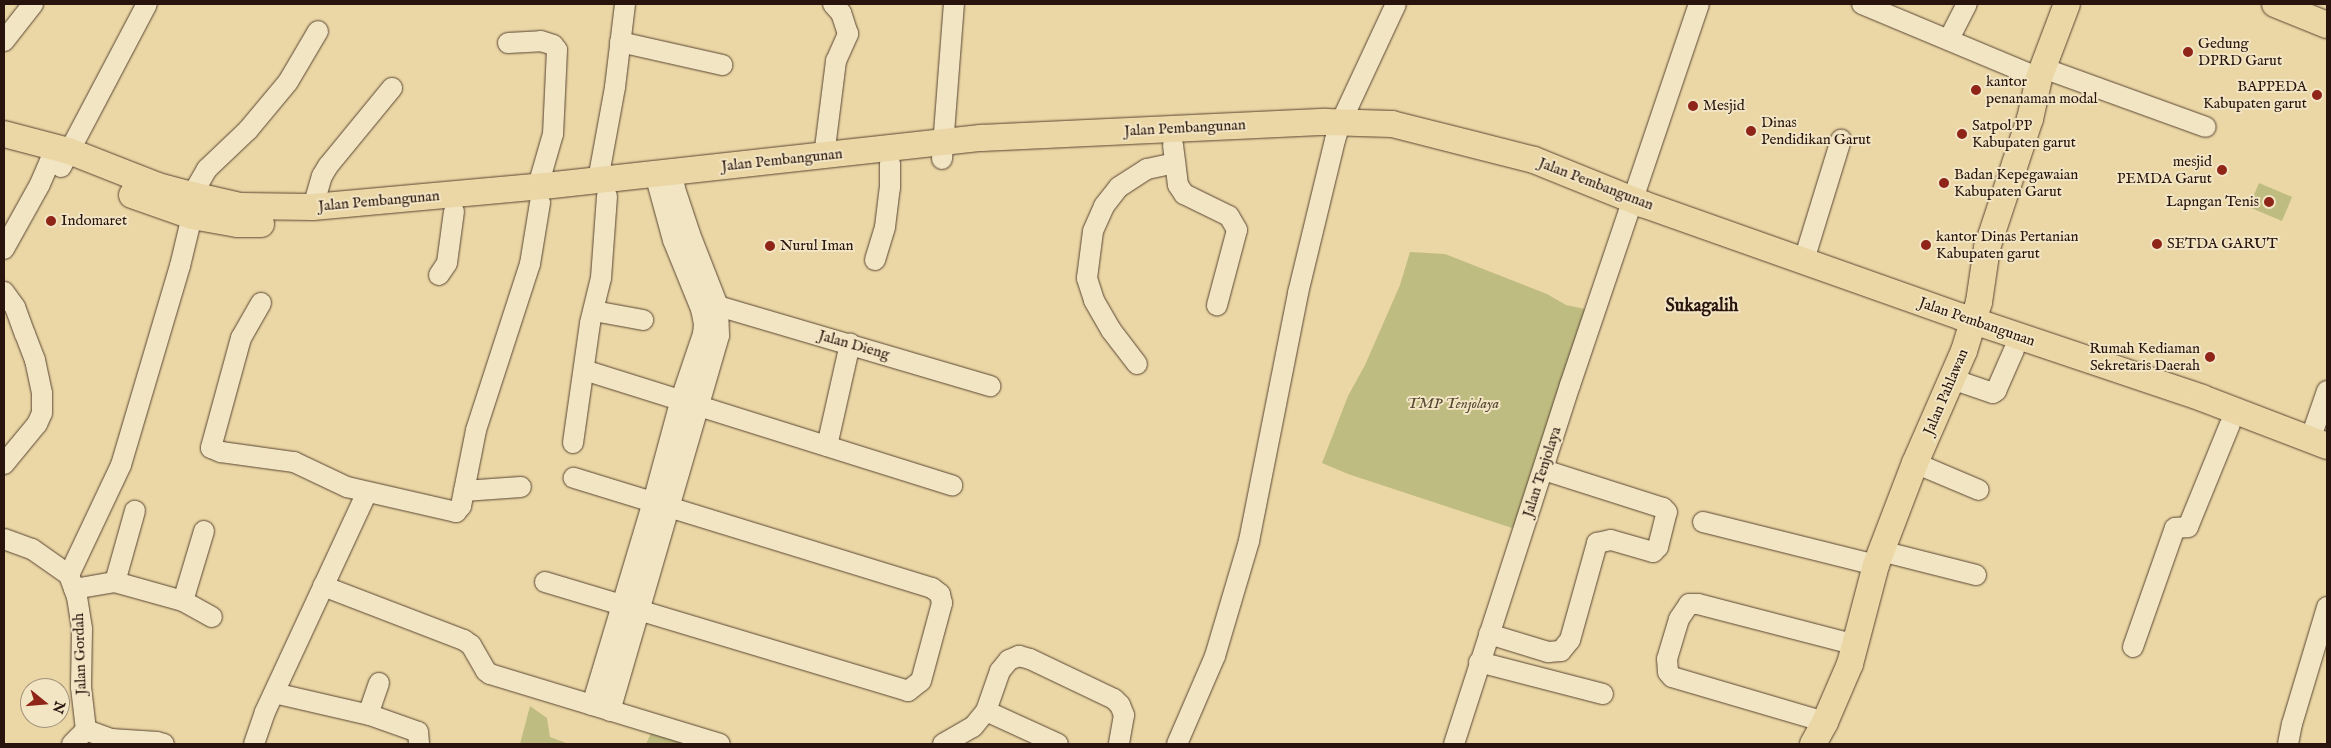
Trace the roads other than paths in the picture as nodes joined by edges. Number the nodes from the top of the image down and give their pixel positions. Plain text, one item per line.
1 (33, 4) edge
2 (147, 4) edge
3 (625, 4) edge
4 (833, 4) edge
5 (954, 4) edge
6 (1396, 4) edge
7 (1699, 4) edge
8 (1862, 4) edge
9 (1967, 4) edge
10 (2067, 4) edge
11 (2275, 4) edge
12 (2327, 25) edge
13 (318, 31) dead end
14 (1949, 39) junction
15 (4, 41) edge
16 (620, 42) junction
17 (508, 43) dead end
18 (722, 65) dead end
19 (2041, 73) junction
20 (392, 88) dead end
21 (2206, 127) dead end
22 (1338, 131) junction
23 (4, 134) edge
24 (1841, 140) dead end
25 (4, 150) edge
26 (943, 151) junction
27 (1174, 154) junction
28 (824, 156) junction
29 (59, 157) junction
30 (890, 163) junction
31 (665, 181) junction
32 (602, 188) junction
33 (539, 195) junction
34 (192, 205) junction
35 (313, 207) junction
36 (1630, 209) junction
37 (454, 211) junction
38 (681, 237) junction
39 (4, 249) edge
40 (875, 260) dead end
41 (1804, 260) junction
42 (440, 275) dead end
43 (4, 292) edge
44 (261, 303) dead end
45 (1217, 305) dead end
46 (718, 306) junction
47 (594, 310) junction
48 (1294, 311) junction
49 (643, 320) dead end
50 (1971, 328) junction
51 (850, 344) junction
52 (2027, 349) junction
53 (1137, 364) dead end
54 (584, 370) junction
55 (1952, 379) junction
56 (990, 386) dead end
57 (2327, 391) edge
58 (689, 402) junction
59 (2221, 415) junction
60 (573, 443) dead end
61 (2319, 443) edge
62 (827, 446) junction
63 (1261, 454) dead end
64 (2327, 462) edge
65 (1915, 463) junction
66 (4, 464) edge
67 (1544, 470) junction
68 (574, 478) dead end
69 (952, 485) dead end
70 (521, 487) dead end
71 (1979, 490) dead end
72 (464, 491) junction
73 (366, 492) junction
74 (662, 504) junction
75 (135, 511) dead end
76 (1704, 522) dead end
77 (204, 531) dead end
78 (4, 539) edge
79 (1879, 558) junction
80 (1976, 575) dead end
81 (71, 582) junction
82 (115, 582) junction
83 (545, 582) dead end
84 (323, 586) junction
85 (183, 602) junction
86 (2327, 607) edge
87 (629, 608) junction
88 (212, 617) dead end
89 (1490, 634) junction
90 (1856, 645) junction
91 (2133, 647) dead end
92 (1479, 662) junction
93 (379, 683) dead end
94 (274, 693) junction
95 (1603, 694) dead end
96 (601, 708) junction
97 (986, 712) junction
98 (370, 715) junction
99 (1819, 733) edge
100 (79, 737) edge
101 (164, 744) edge
102 (254, 744) edge
103 (419, 744) edge
104 (720, 744) edge
105 (943, 744) edge
106 (1058, 744) edge
107 (1119, 744) edge
108 (1177, 744) edge
109 (1454, 744) edge
110 (2288, 744) edge

1 - 15 street
2 - 29 street
3 - 16 street
4 - 28 street
5 - 26 street
6 - 22 street
7 - 36 street, Jalan Tenjolaya
8 - 14 street
9 - 14 street
10 - 19 main road, Jalan Pahlawan
11 - 12 main road
13 - 34 street
14 - 19 street
16 - 18 street
16 - 32 street
17 - 33 street
19 - 21 street
19 - 50 main road, Jalan Pahlawan
20 - 35 street
22 - 26 main road, Jalan Pembangunan
22 - 27 main road, Jalan Pembangunan
22 - 36 main road, Jalan Pembangunan
22 - 48 street
23 - 29 main road, Jalan Pembangunan
24 - 41 street
25 - 29 main road, Jalan Pembangunan
26 - 27 main road, Jalan Pembangunan
26 - 28 main road, Jalan Pembangunan
26 - 30 main road, Jalan Pembangunan
27 - 45 street
27 - 53 street
28 - 31 main road, Jalan Pembangunan
29 - 34 main road, Jalan Pembangunan
29 - 39 street
30 - 31 main road, Jalan Pembangunan
30 - 40 street
31 - 32 main road, Jalan Pembangunan
31 - 38 street
32 - 33 main road, Jalan Pembangunan
32 - 47 street
33 - 35 main road, Jalan Pembangunan
33 - 37 main road, Jalan Pembangunan
33 - 72 street
34 - 35 main road, Jalan Pembangunan
34 - 37 main road, Jalan Pembangunan
34 - 81 street
36 - 41 main road, Jalan Pembangunan
36 - 50 main road, Jalan Pembangunan
36 - 67 street, Jalan Tenjolaya
37 - 42 street
38 - 46 street
38 - 58 street
41 - 50 main road, Jalan Pembangunan
43 - 66 street
44 - 73 street
46 - 51 street, Jalan Dieng
46 - 58 street
47 - 49 street
47 - 54 street
48 - 63 street
48 - 108 street
50 - 52 main road, Jalan Pembangunan
50 - 55 main road, Jalan Pahlawan
51 - 56 street, Jalan Dieng
51 - 62 street
52 - 55 street
52 - 59 main road, Jalan Pembangunan
54 - 58 street
54 - 60 street
55 - 65 main road, Jalan Pahlawan
57 - 61 street
58 - 62 street
58 - 74 street
59 - 61 main road, Jalan Pembangunan
59 - 64 main road, Jalan Pembangunan
59 - 91 street
62 - 69 street
65 - 71 street
65 - 79 main road, Jalan Pahlawan
67 - 89 street, Jalan Tenjolaya
67 - 89 street
68 - 74 street
70 - 72 street
72 - 73 street
73 - 84 street
74 - 87 street
74 - 87 street
75 - 82 street
76 - 79 street
77 - 85 street
78 - 81 street
79 - 80 street
79 - 90 main road, Jalan Pahlawan
81 - 82 street
81 - 100 street, Jalan Gordah
82 - 85 street
83 - 87 street
84 - 94 street
84 - 96 street
85 - 88 street
86 - 110 street
87 - 96 street
89 - 92 street, Jalan Tenjolaya
90 - 99 main road, Jalan Pahlawan
90 - 99 street
92 - 95 street
92 - 109 street, Jalan Tenjolaya
93 - 98 street
94 - 98 street
94 - 102 street
96 - 104 street
97 - 105 street
97 - 106 street
97 - 107 street
98 - 103 street
100 - 101 street, Jalan Gordah

